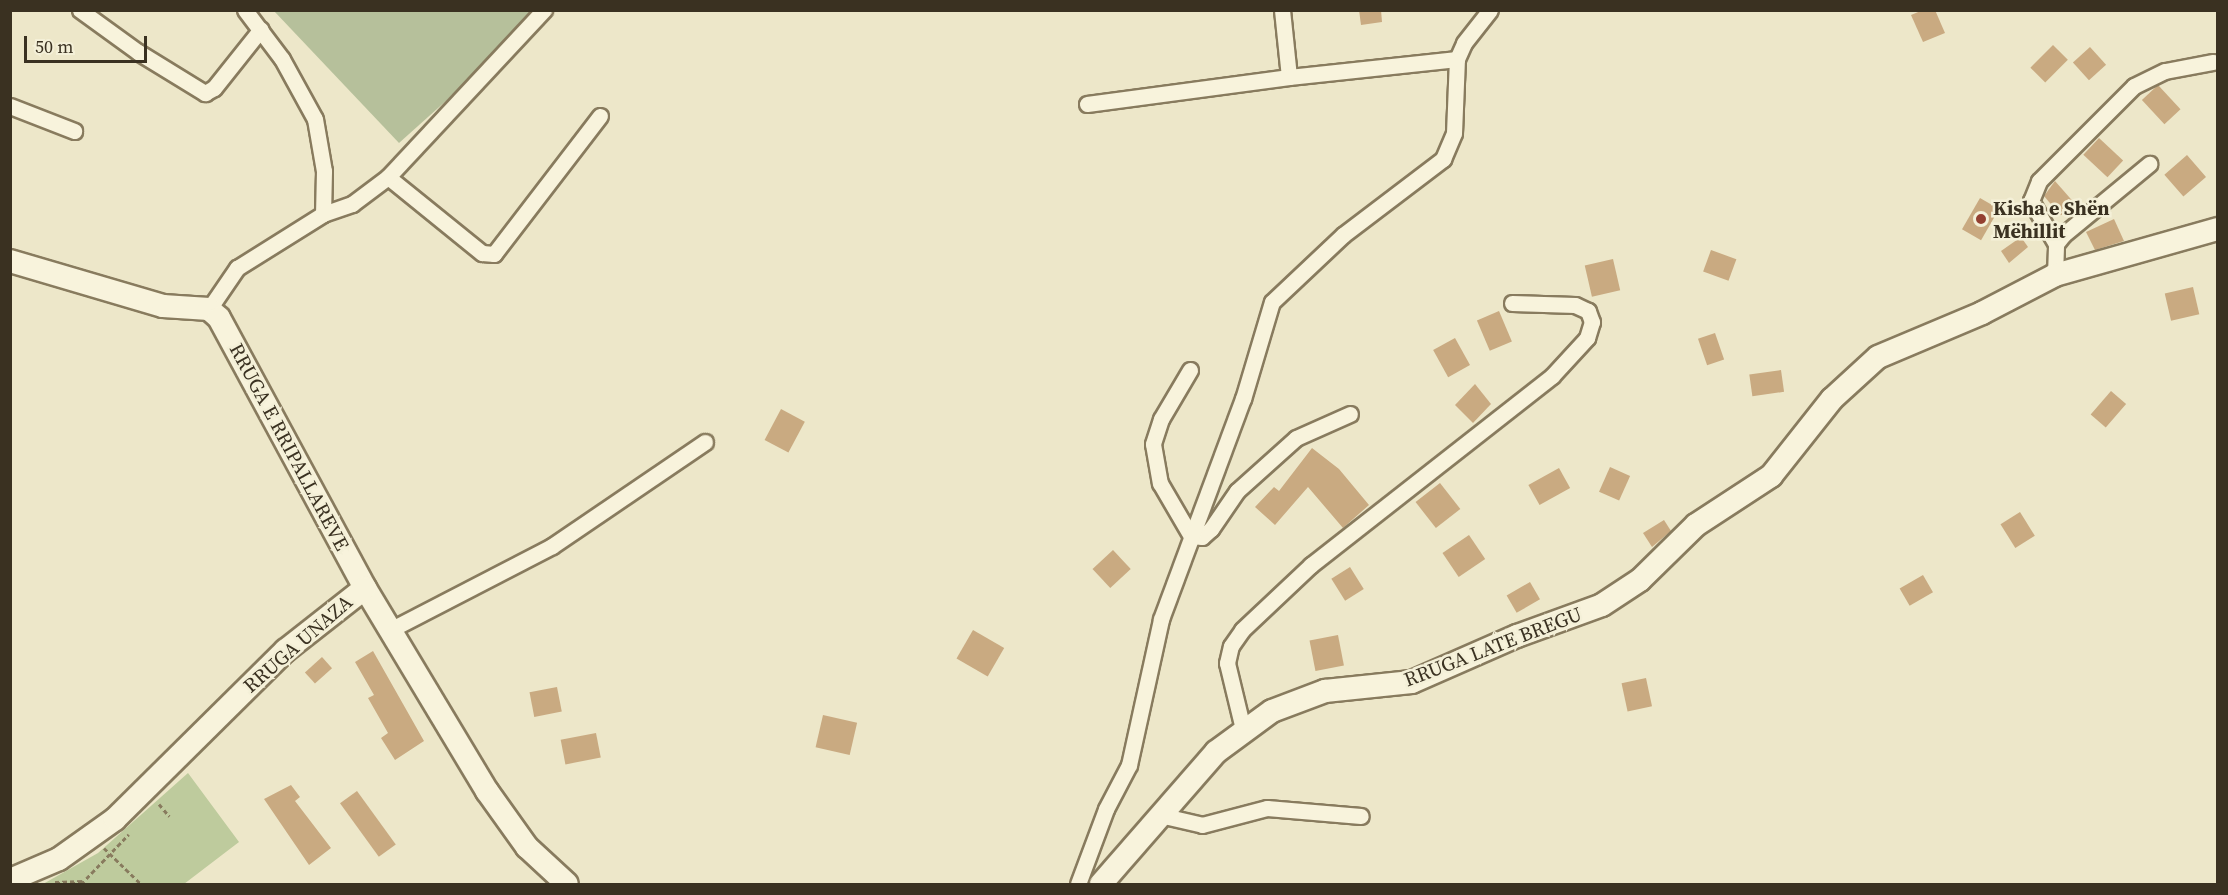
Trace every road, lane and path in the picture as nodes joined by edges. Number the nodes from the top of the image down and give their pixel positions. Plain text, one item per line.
1 (80, 10) edge
2 (245, 10) edge
3 (544, 10) edge
4 (1282, 10) edge
5 (1490, 10) edge
6 (261, 29) junction
7 (1457, 59) junction
8 (2213, 62) dead end
9 (1289, 76) junction
10 (1087, 105) dead end
11 (10, 106) edge
12 (600, 116) dead end
13 (74, 131) dead end
14 (2149, 164) dead end
15 (388, 177) junction
16 (323, 214) junction
17 (2217, 229) edge
18 (2056, 244) junction
19 (10, 261) edge
20 (2055, 274) junction
21 (1512, 303) dead end
22 (209, 309) junction
23 (1190, 369) dead end
24 (1350, 414) dead end
25 (705, 442) dead end
26 (1191, 536) junction
27 (365, 588) junction
28 (390, 630) junction
29 (1243, 729) junction
30 (159, 804) dead end
31 (169, 816) dead end
32 (1164, 816) junction
33 (1361, 816) dead end
34 (110, 854) dead end
35 (10, 880) edge
36 (84, 881) dead end
37 (51, 885) edge
38 (141, 885) edge
39 (567, 885) edge
40 (1078, 885) edge
41 (1101, 885) edge

1 - 6 street
2 - 6 street
3 - 15 street
4 - 9 street
5 - 7 street
6 - 16 street
7 - 9 street
7 - 26 street
8 - 18 street
9 - 10 street
11 - 13 street
12 - 15 street
14 - 18 street
15 - 16 street
16 - 22 street
17 - 20 main road, RRUGA LATE BREGU
18 - 20 street
19 - 22 main road
20 - 29 main road, RRUGA LATE BREGU
21 - 29 street
22 - 27 main road, RRUGA E RRIPALLAREVE
23 - 26 street
24 - 26 street
25 - 28 street
26 - 40 street
27 - 28 main road, RRUGA UNAZA
27 - 35 main road, RRUGA UNAZA
28 - 39 main road, RRUGA UNAZA
29 - 32 main road, RRUGA LATE BREGU
30 - 31 path
32 - 33 street
32 - 41 main road, RRUGA LATE BREGU
34 - 38 path
36 - 37 path

